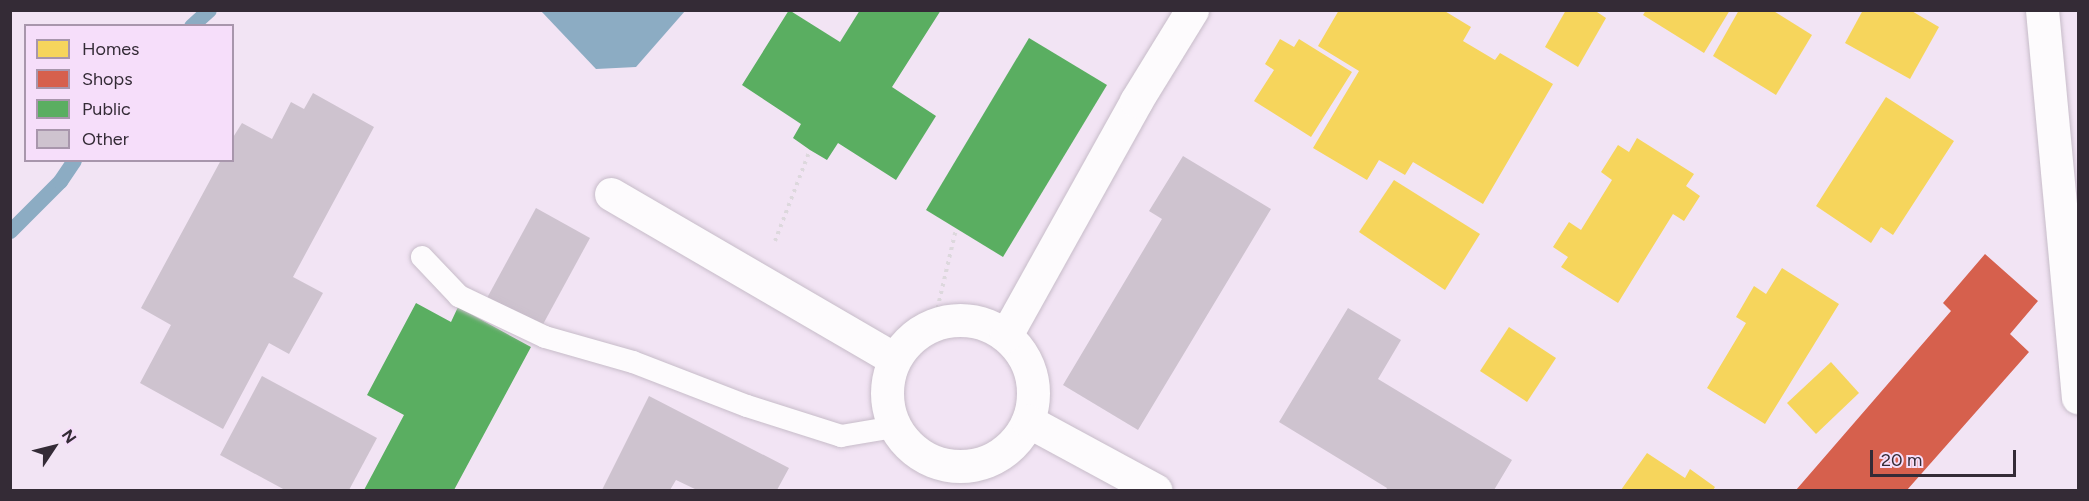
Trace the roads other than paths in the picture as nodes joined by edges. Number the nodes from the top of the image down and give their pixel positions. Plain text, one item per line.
1 (1192, 10) edge
2 (2042, 10) edge
3 (611, 194) dead end
4 (422, 257) dead end
5 (1006, 334) junction
6 (895, 359) junction
7 (2079, 397) edge
8 (1028, 421) junction
9 (894, 427) junction
10 (1155, 490) edge

1 - 5 street
2 - 7 street
3 - 6 street
4 - 9 lane
5 - 6 street
5 - 8 street
6 - 9 street
8 - 9 street
8 - 10 street

